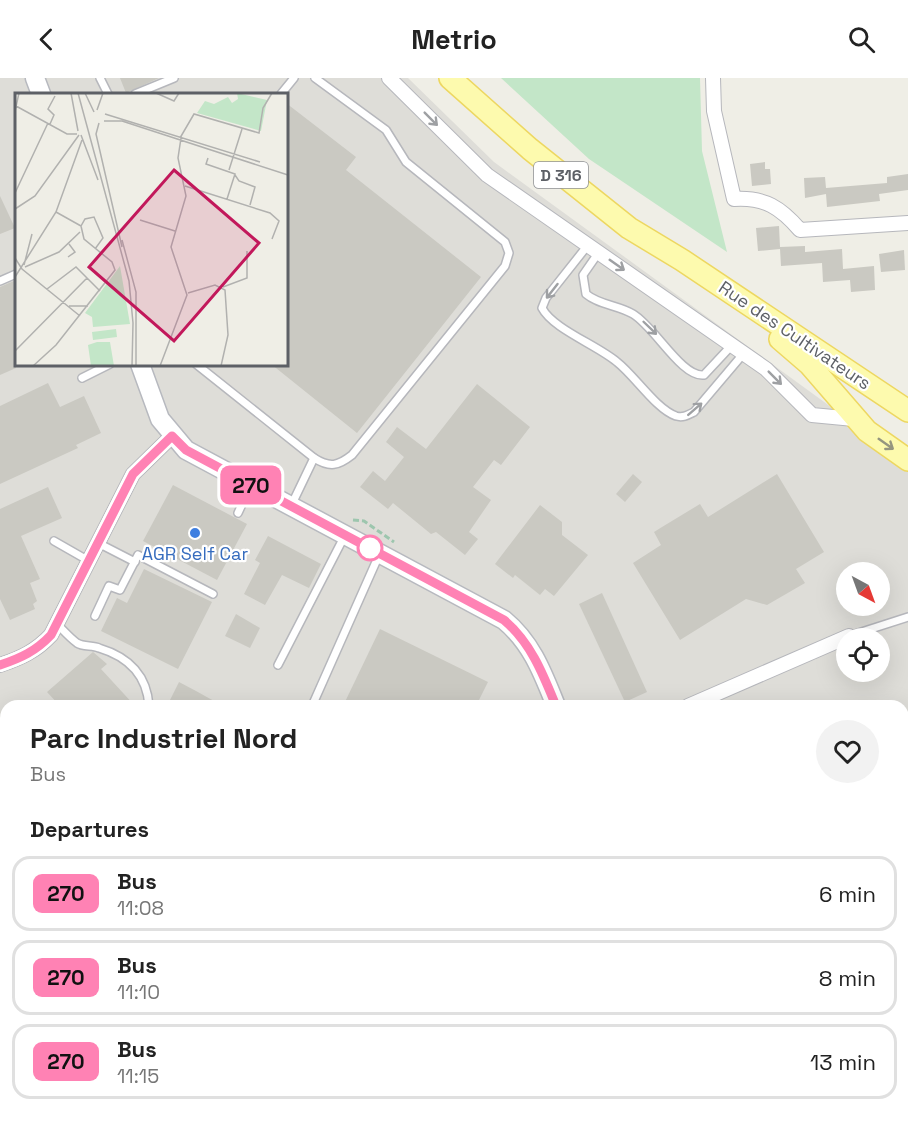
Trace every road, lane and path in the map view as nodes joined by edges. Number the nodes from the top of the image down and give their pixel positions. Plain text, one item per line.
1 (34, 78) edge
2 (100, 78) edge
3 (174, 78) edge
4 (294, 78) edge
5 (315, 78) edge
6 (389, 78) edge
7 (450, 78) edge
8 (469, 78) edge
9 (713, 78) edge
10 (41, 93) edge
11 (108, 93) edge
12 (137, 93) edge
13 (282, 93) edge
14 (908, 223) edge
15 (593, 249) junction
16 (682, 260) junction
17 (15, 274) edge
18 (706, 276) junction
19 (0, 281) edge
20 (732, 345) junction
21 (744, 353) junction
22 (106, 366) edge
23 (141, 366) edge
24 (199, 366) edge
25 (82, 378) dead end
26 (908, 410) edge
27 (854, 419) junction
28 (172, 436) junction
29 (314, 458) junction
30 (908, 460) edge
31 (251, 485) junction
32 (291, 506) junction
33 (238, 513) dead end
34 (345, 534) junction
35 (54, 541) dead end
36 (98, 543) junction
37 (380, 553) junction
38 (89, 561) junction
39 (135, 562) junction
40 (213, 594) dead end
41 (94, 616) dead end
42 (908, 617) edge
43 (57, 624) junction
44 (874, 628) edge
45 (836, 642) edge
46 (0, 664) edge
47 (278, 665) dead end
48 (149, 700) edge
49 (315, 700) edge
50 (553, 700) edge
51 (702, 700) edge

1 - 10 street
2 - 11 lane
3 - 12 lane
4 - 13 lane
5 - 29 lane
6 -> 15 street
7 - 16 main road, Rue des Cultivateurs / D 316
8 - 16 main road, Rue des Cultivateurs / D 316
9 - 14 street
15 -> 20 street
15 -> 20 lane
15 -> 21 lane
16 - 18 main road, Rue des Cultivateurs / D 316
17 - 19 lane
18 - 26 main road, Rue des Cultivateurs / D 316
18 - 27 main road
20 - 21 street
21 -> 27 street
22 - 25 lane
23 - 28 street
24 - 29 lane
27 -> 30 main road
28 - 31 street
28 - 36 street
29 - 32 lane
31 - 32 street
31 - 33 lane
32 - 34 street
34 - 37 street
34 - 47 lane
35 - 38 lane
36 - 38 street
36 - 39 lane
37 - 49 lane
37 - 50 street
38 - 43 street
39 - 40 lane
39 - 41 lane
42 - 44 lane
43 - 46 street
43 - 48 lane
45 - 51 street

